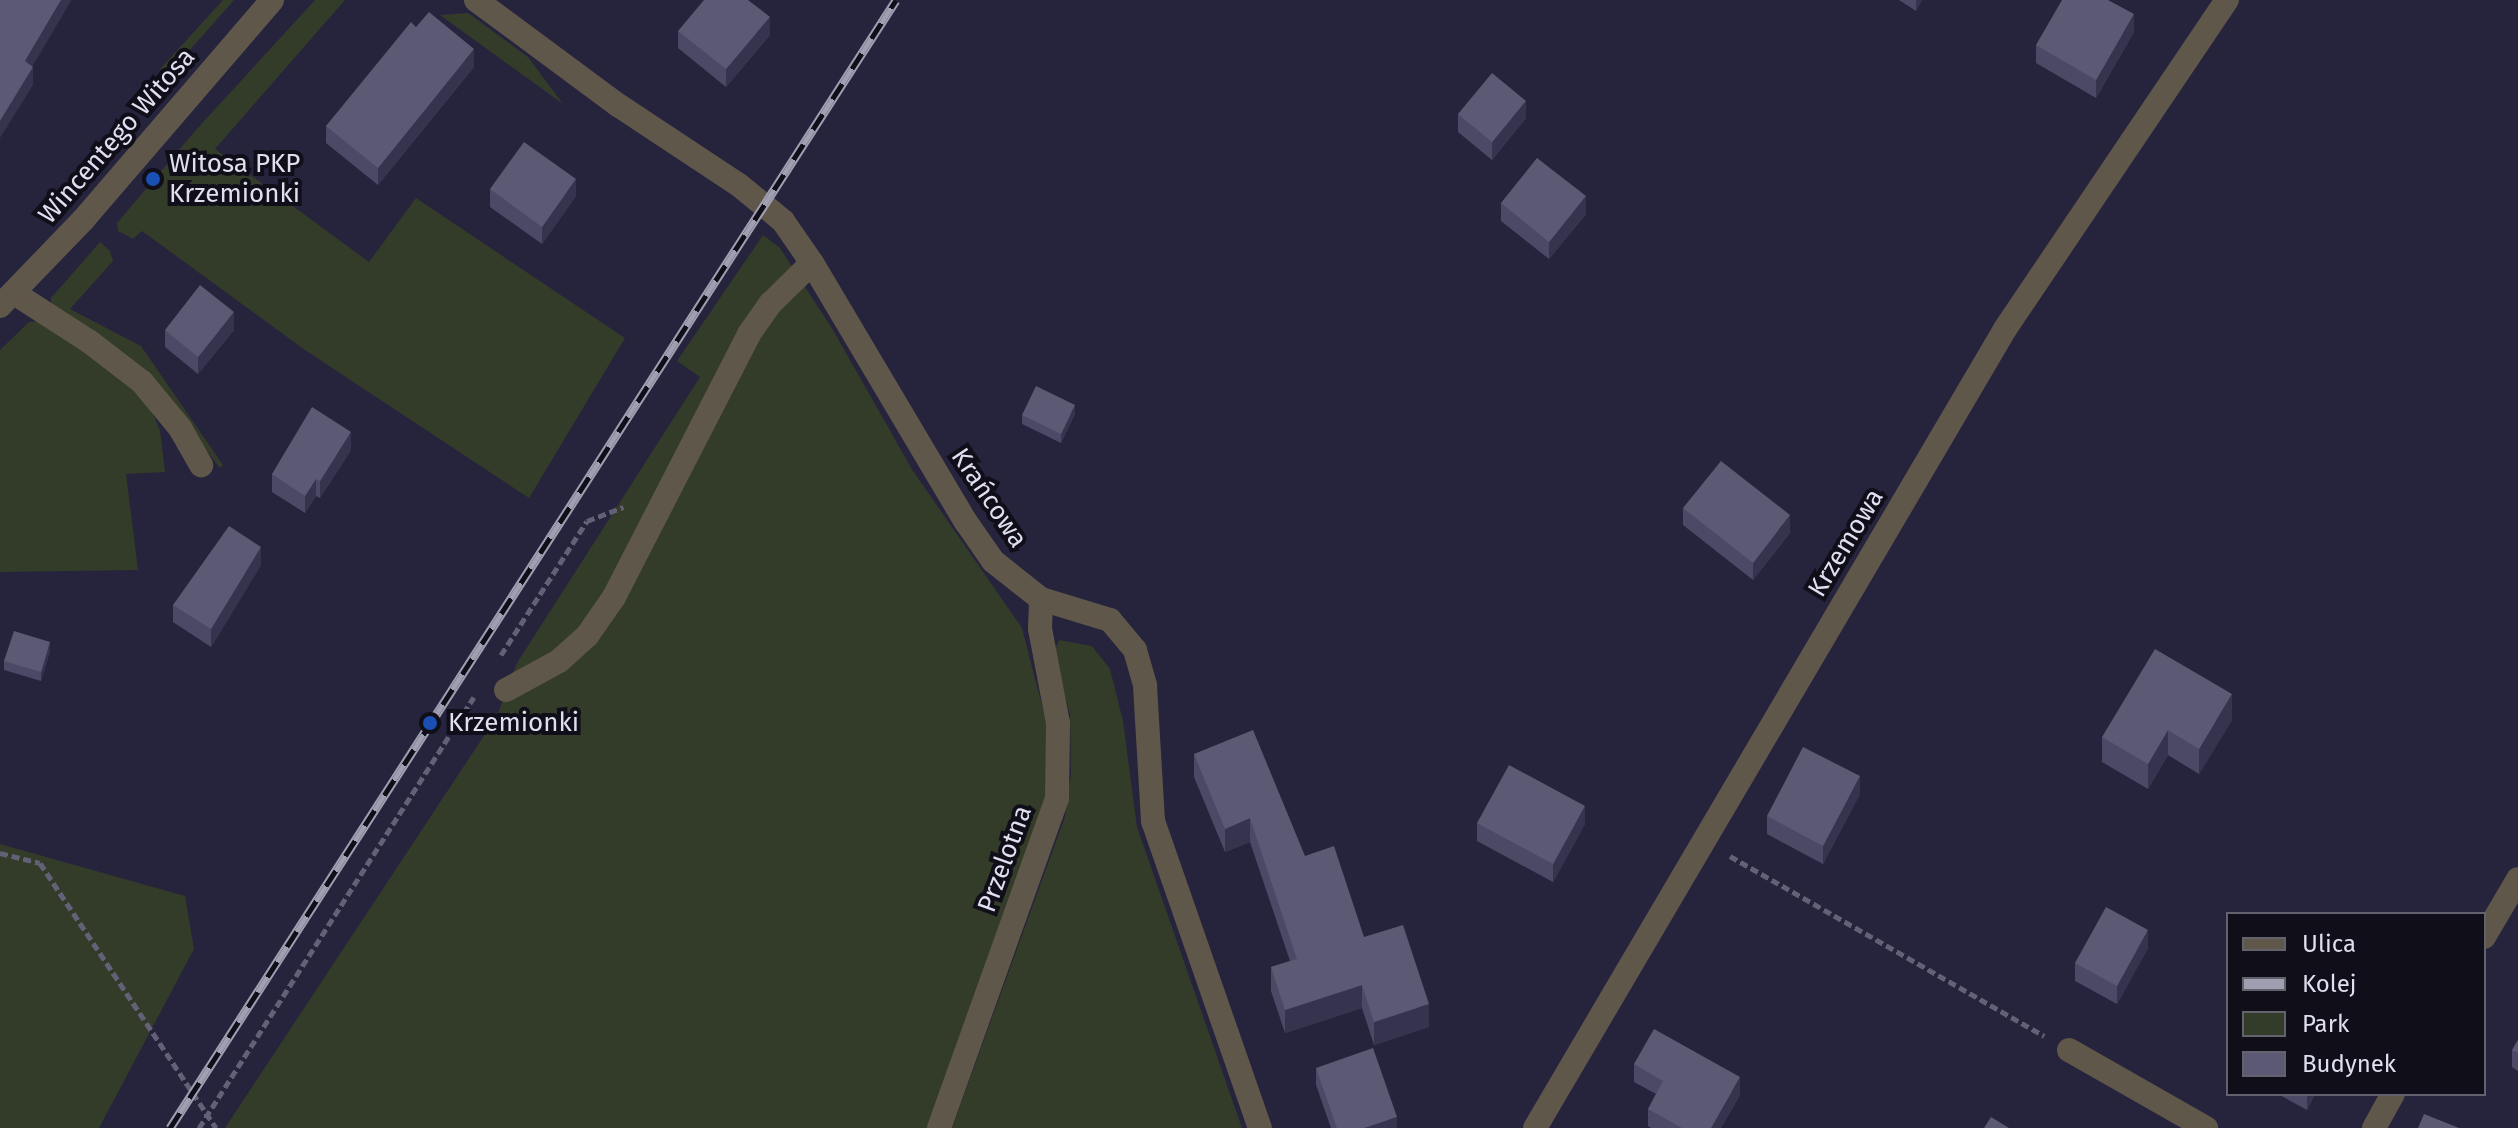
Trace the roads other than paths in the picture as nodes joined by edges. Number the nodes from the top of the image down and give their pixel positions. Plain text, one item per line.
1 (272, 0) edge
2 (476, 0) edge
3 (2227, 0) edge
4 (812, 263) junction
5 (7, 299) edge
6 (201, 465) dead end
7 (1041, 599) junction
8 (506, 690) dead end
9 (2518, 879) edge
10 (2486, 934) edge
11 (2069, 1050) road end
12 (2392, 1096) edge
13 (939, 1128) edge
14 (1260, 1128) edge
15 (1535, 1128) edge
16 (2206, 1128) edge
17 (2374, 1128) edge

1 - 5 street, Wincentego Witosa
2 - 4 street, Krańcowa
3 - 15 street, Krzemowa
4 - 7 street, Krańcowa
4 - 8 street
5 - 6 street
7 - 13 street, Przelotna
7 - 14 street, Krańcowa
9 - 10 street
11 - 16 street
12 - 17 street

